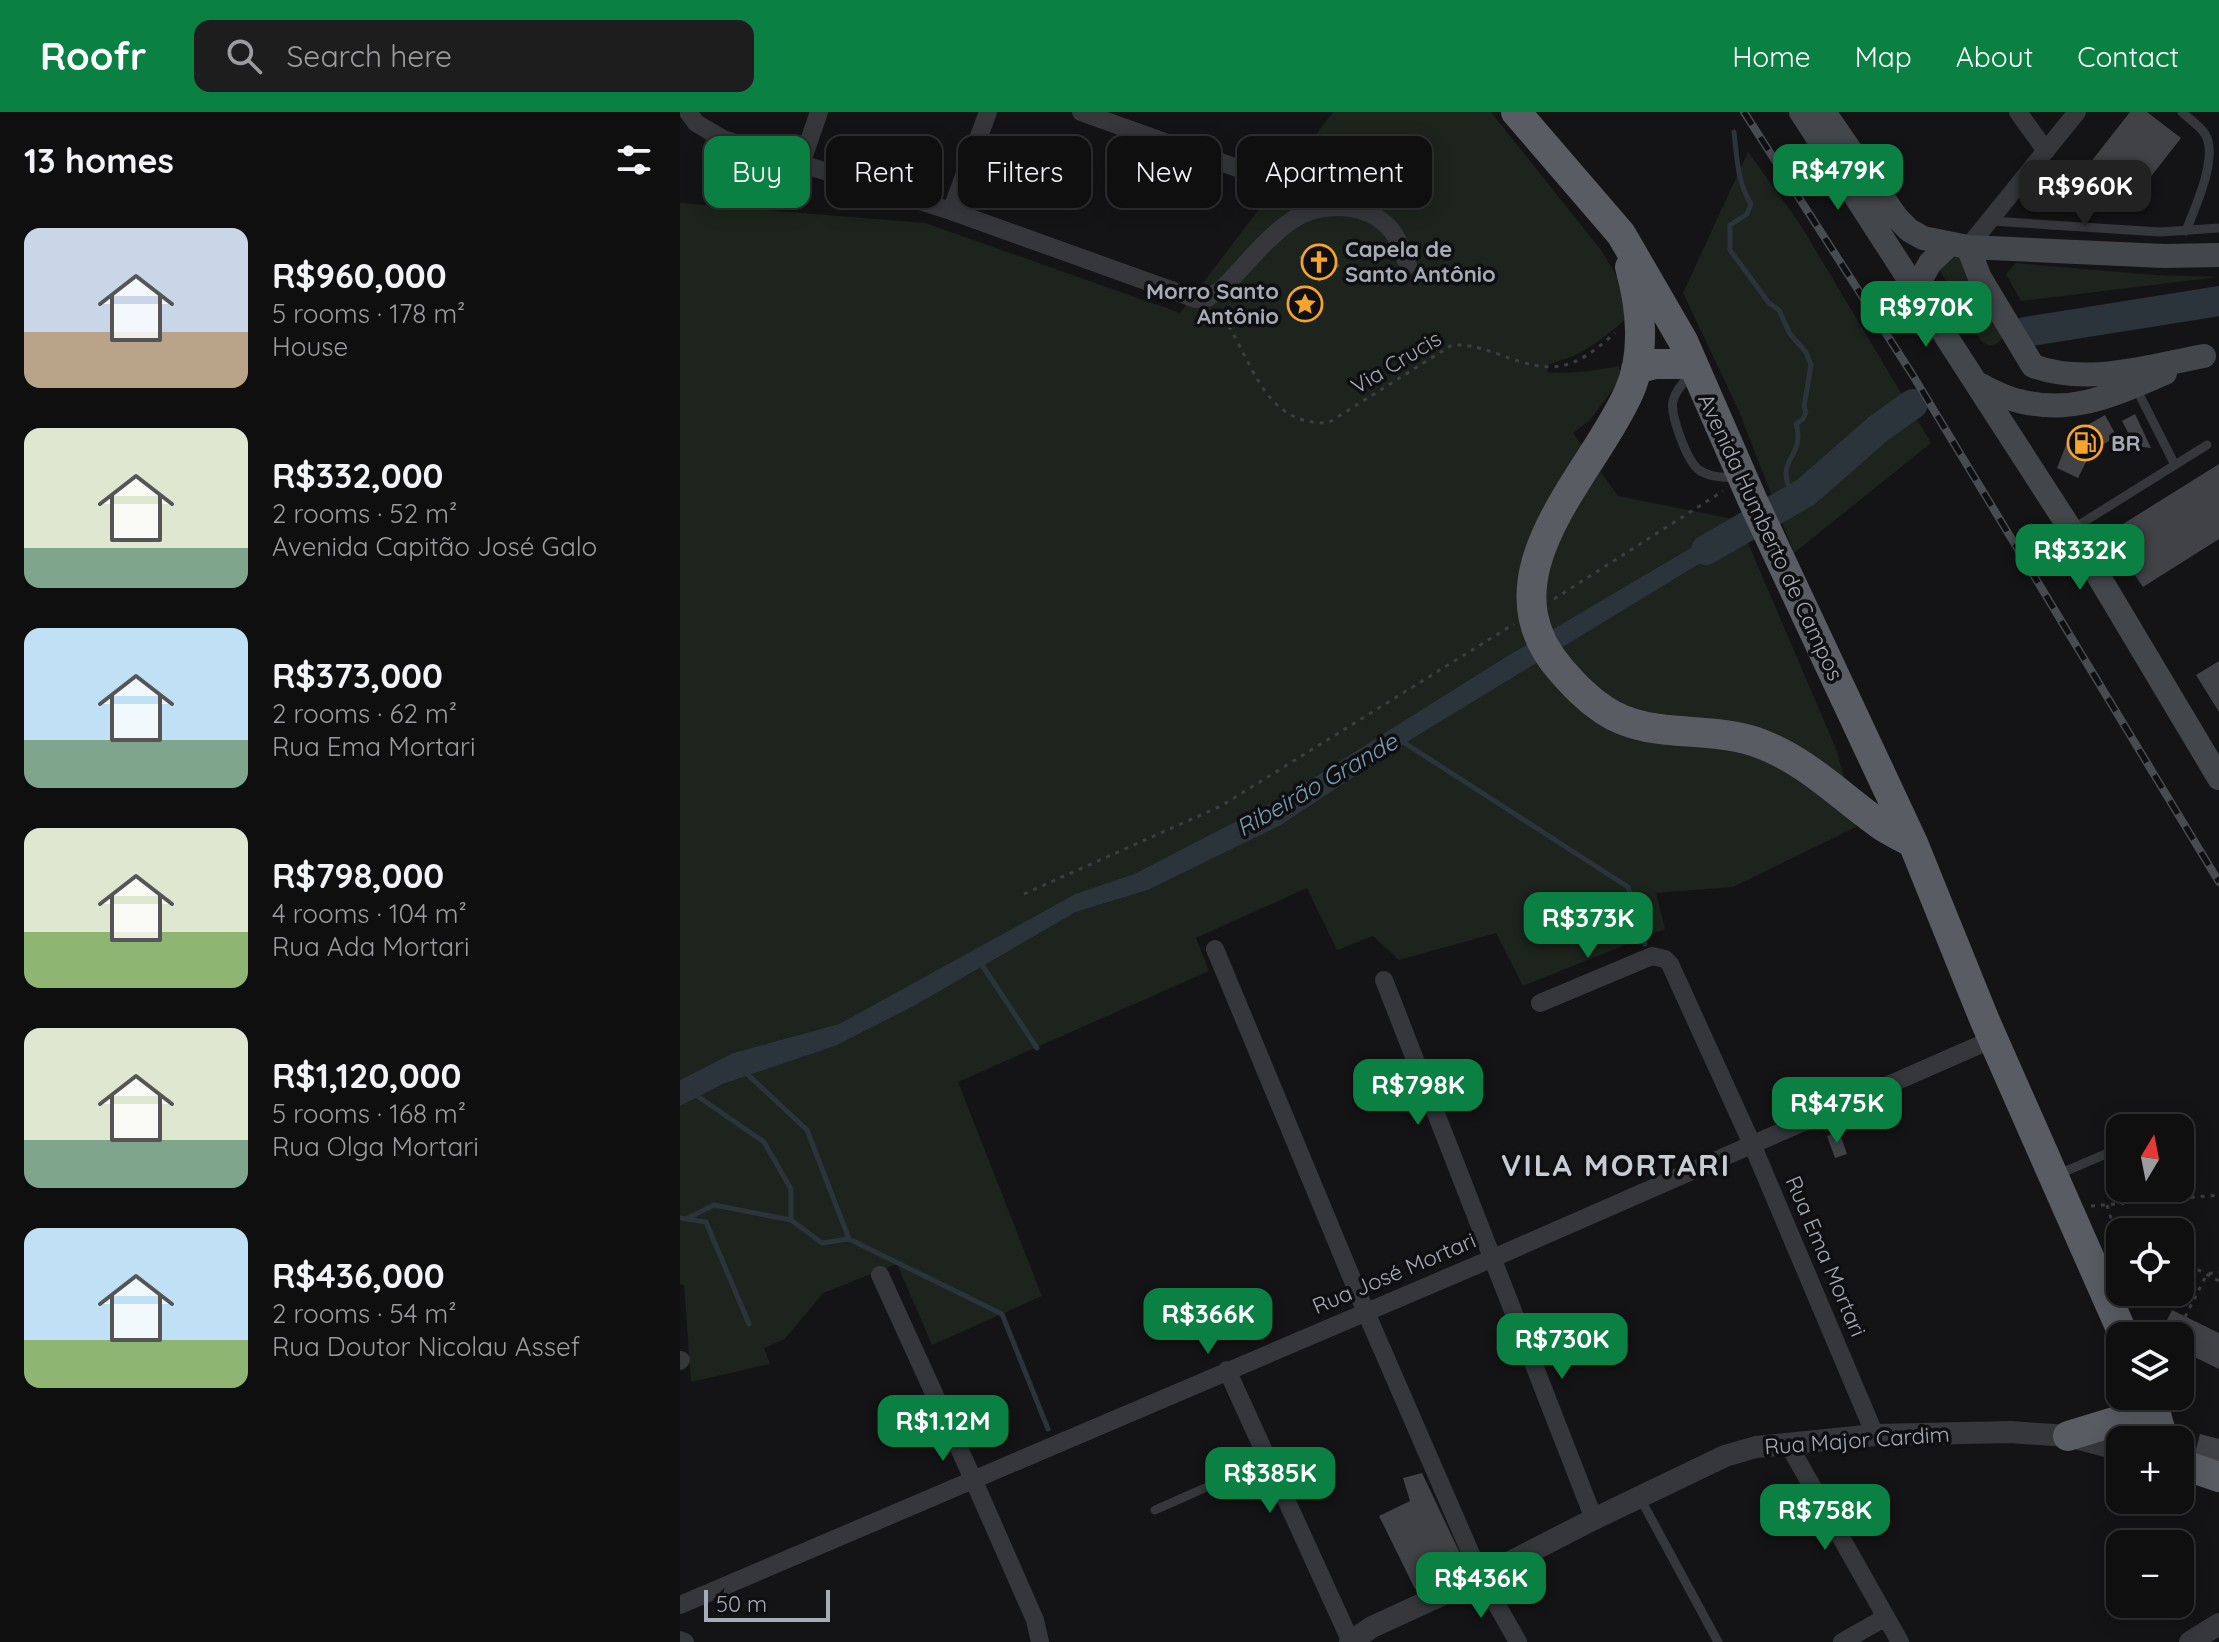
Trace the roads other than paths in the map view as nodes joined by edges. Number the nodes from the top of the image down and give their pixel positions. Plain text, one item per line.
1 (688, 112) edge
2 (819, 112) edge
3 (988, 112) edge
4 (1081, 112) edge
5 (1516, 112) edge
6 (1801, 112) edge
7 (1824, 112) edge
8 (2018, 112) edge
9 (2077, 112) edge
10 (2182, 112) edge
11 (718, 136) edge
12 (810, 138) edge
13 (2046, 151) junction
14 (810, 167) edge
15 (1237, 168) edge
16 (2219, 172) edge
17 (2207, 175) junction
18 (951, 211) junction
19 (1991, 221) junction
20 (2219, 228) edge
21 (2186, 231) junction
22 (1621, 234) junction
23 (1969, 246) junction
24 (2219, 255) edge
25 (1408, 265) dead end
26 (1916, 288) junction
27 (2212, 355) edge
28 (1694, 367) junction
29 (1636, 369) junction
30 (1978, 384) junction
31 (2135, 386) junction
32 (2207, 445) dead end
33 (2175, 465) junction
34 (2071, 530) junction
35 (2219, 778) edge
36 (1913, 843) junction
37 (1215, 949) dead end
38 (1384, 980) dead end
39 (1540, 1003) dead end
40 (1993, 1039) junction
41 (1752, 1144) junction
42 (2106, 1154) edge
43 (2053, 1177) junction
44 (1491, 1259) junction
45 (880, 1275) dead end
46 (1365, 1310) junction
47 (2118, 1322) edge
48 (1227, 1370) junction
49 (2133, 1410) edge
50 (1875, 1435) junction
51 (2068, 1436) junction
52 (1787, 1442) junction
53 (2106, 1446) edge
54 (1268, 1460) junction
55 (2194, 1468) edge
56 (2219, 1477) edge
57 (973, 1479) junction
58 (1640, 1498) junction
59 (1155, 1510) dead end
60 (1594, 1519) junction
61 (1481, 1577) junction
62 (680, 1605) edge
63 (1886, 1617) junction
64 (2219, 1624) edge
65 (1040, 1642) edge
66 (1350, 1642) edge
67 (1518, 1642) edge
68 (1718, 1642) edge
69 (1842, 1642) edge
70 (1900, 1642) edge
71 (2190, 1642) edge

1 - 11 street
2 - 12 street
3 - 18 street
4 - 15 street
5 - 22 highway, Avenida Humberto de Campos
6 - 26 main road
7 - 23 main road
8 - 13 street
9 - 13 street
10 - 17 lane
13 - 19 street
14 - 18 street
16 - 17 lane
17 - 21 lane
18 - 25 street
19 - 21 lane
19 - 23 street
20 - 21 lane
22 - 28 highway, Avenida Humberto de Campos
22 - 29 highway, Avenida Humberto de Campos
23 - 24 main road
23 - 26 main road
23 - 27 main road
26 - 30 main road
27 - 31 main road
28 - 29 highway
28 - 36 highway, Avenida Humberto de Campos
29 - 36 highway, Avenida Humberto de Campos
30 - 31 main road
30 - 34 main road
31 - 33 lane
32 - 33 lane
33 - 34 lane
34 - 35 main road
36 - 40 highway, Avenida Humberto de Campos
37 - 46 street
38 - 44 street
39 - 41 street, Rua Ema Mortari
40 - 41 street, Rua José Mortari
40 - 43 highway, Avenida Humberto de Campos
41 - 44 street, Rua José Mortari
41 - 50 street, Rua Ema Mortari
42 - 43 lane
43 - 47 highway, Avenida Humberto de Campos
44 - 46 street, Rua José Mortari
44 - 60 street
45 - 57 street
46 - 48 street, Rua José Mortari
46 - 61 street
48 - 54 street
48 - 57 street, Rua José Mortari
49 - 51 highway
50 - 51 street, Rua Major Cardim
50 - 52 street, Rua Major Cardim
51 - 53 street, Rua Major Cardim
52 - 58 street, Rua Major Cardim
52 - 63 street
54 - 59 lane
54 - 66 street
55 - 56 highway
57 - 62 street, Rua José Mortari
57 - 65 street
58 - 60 street, Rua Major Cardim
58 - 68 lane
60 - 61 street, Rua Major Cardim
61 - 66 street, Rua Major Cardim
61 - 67 street
63 - 69 street
63 - 70 street
64 - 71 street

